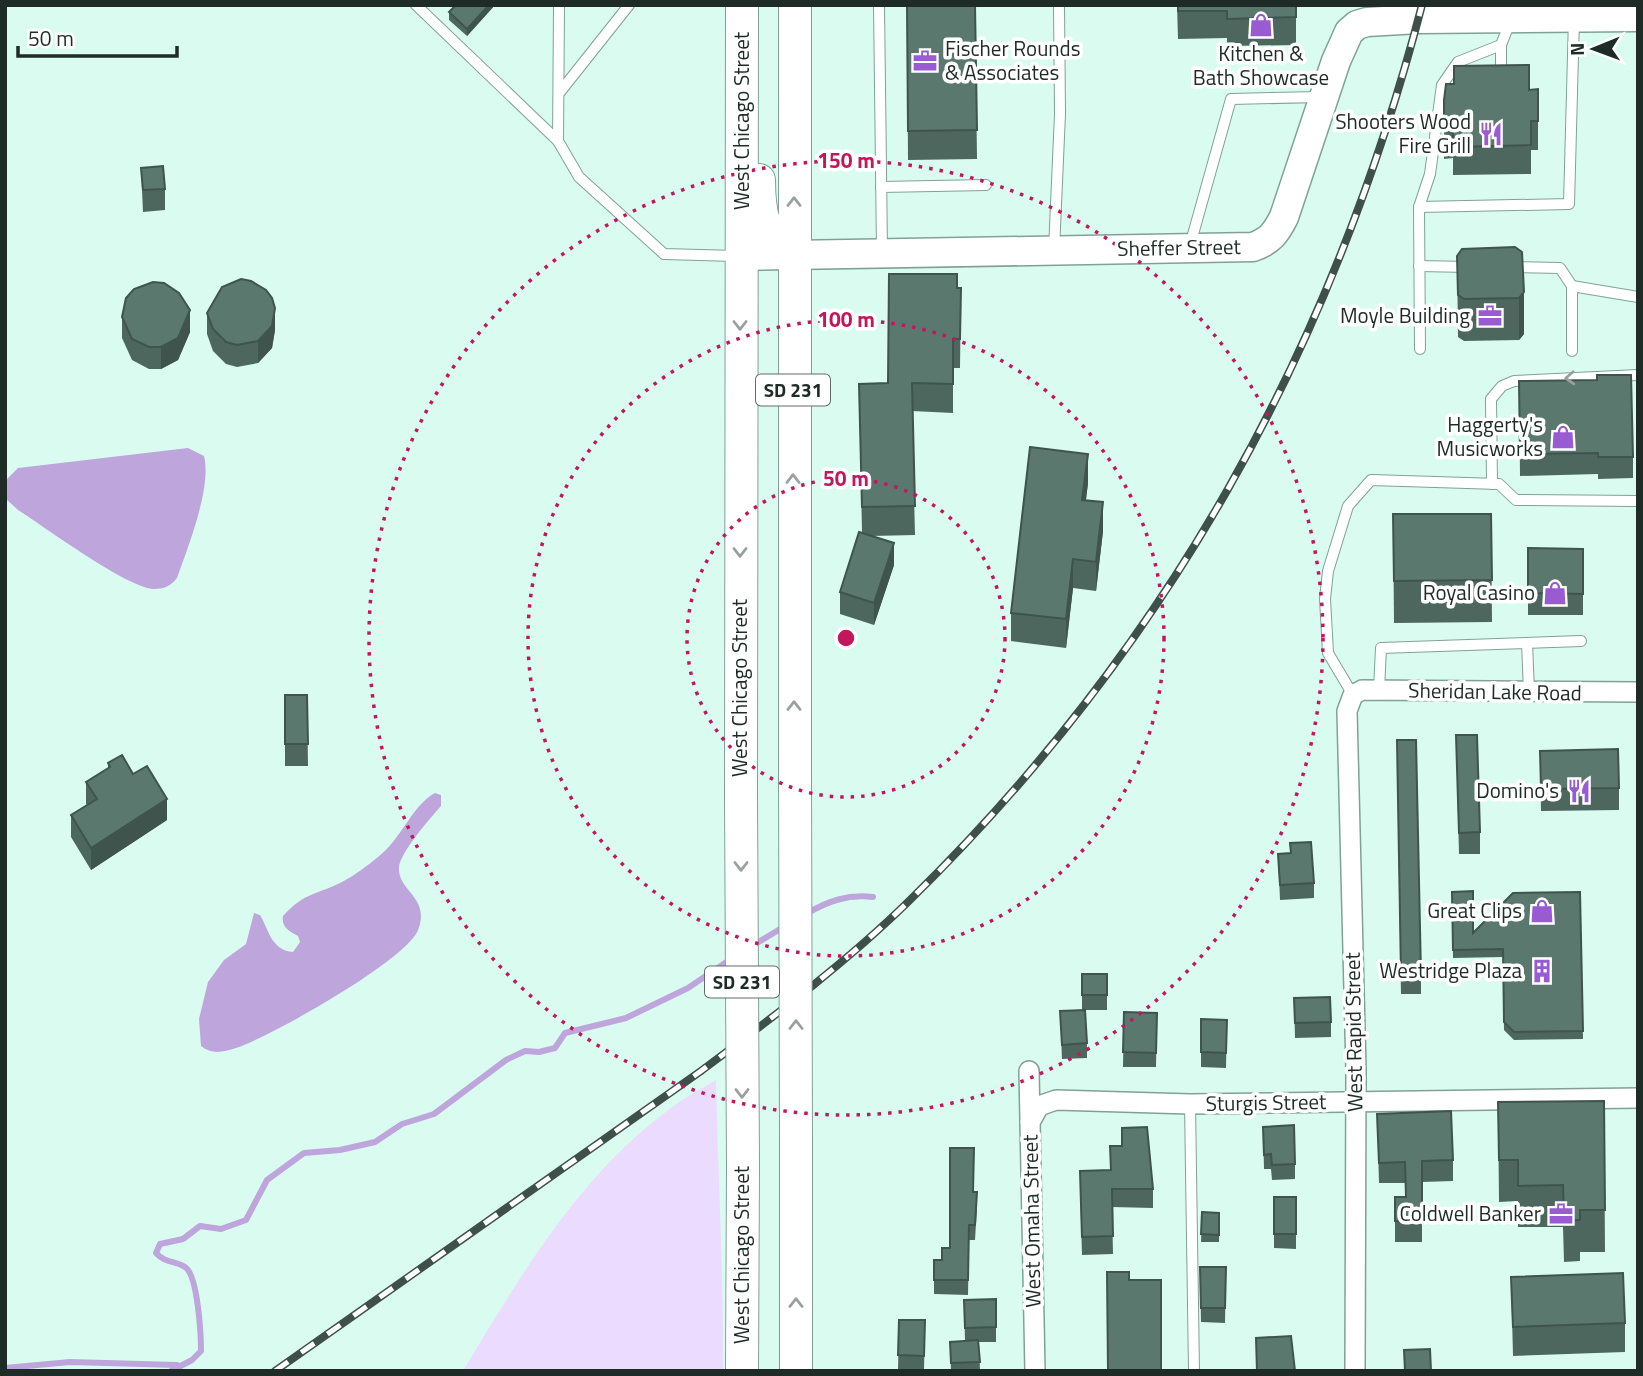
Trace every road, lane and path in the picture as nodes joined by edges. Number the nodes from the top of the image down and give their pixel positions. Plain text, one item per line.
1 (416, 5) edge
2 (559, 5) edge
3 (629, 5) edge
4 (795, 5) edge
5 (879, 5) edge
6 (1059, 5) edge
7 (739, 9) edge
8 (1473, 12) edge
9 (1638, 17) edge
10 (1511, 18) junction
11 (1574, 18) junction
12 (1501, 45) junction
13 (1501, 81) edge
14 (560, 92) junction
15 (1325, 97) junction
16 (558, 141) junction
17 (986, 185) dead end
18 (881, 187) junction
19 (1419, 206) junction
20 (1189, 248) junction
21 (1054, 250) junction
22 (882, 254) junction
23 (740, 256) junction
24 (794, 256) junction
25 (1419, 266) junction
26 (1483, 267) edge
27 (1496, 267) edge
28 (1572, 286) junction
29 (1638, 297) edge
30 (1420, 349) dead end
31 (1572, 351) dead end
32 (1638, 375) edge
33 (1492, 484) junction
34 (1638, 501) edge
35 (1581, 641) dead end
36 (1527, 643) junction
37 (1380, 690) junction
38 (1529, 692) junction
39 (1638, 692) edge
40 (1353, 695) junction
41 (1029, 1071) dead end
42 (1638, 1098) edge
43 (1356, 1102) junction
44 (1190, 1104) junction
45 (1030, 1122) junction
46 (741, 1371) edge
47 (796, 1371) edge
48 (1035, 1371) edge
49 (1194, 1371) edge
50 (1355, 1371) edge

1 - 16 lane
2 - 14 lane
3 - 14 lane
24 -> 4 main road, SD 231
5 - 18 lane
6 - 21 lane
7 - 23 main road, West Chicago Street / SD 231
7 - 24 main road
8 - 10 street, Sheffer Street
8 - 15 street, Sheffer Street
9 - 11 street, Sheffer Street
10 - 11 street, Sheffer Street
10 - 12 lane
11 - 19 lane
12 - 13 lane
12 - 19 lane
14 - 16 lane
15 - 20 street, Sheffer Street
15 - 20 lane
16 - 23 lane
17 - 18 lane
18 - 22 lane
19 - 25 lane
20 - 21 street, Sheffer Street
21 - 22 street, Sheffer Street
22 - 24 street, Sheffer Street
23 - 24 street, Sheffer Street
23 -> 46 main road, West Chicago Street / SD 231, bridge
47 -> 24 main road, SD 231, bridge
25 - 26 lane
25 - 30 lane
27 - 28 lane
28 - 29 lane
28 - 31 lane
32 -> 33 lane
33 - 34 lane
33 - 40 lane
35 - 36 lane
36 - 37 lane
36 - 38 lane
37 - 38 street, Sheridan Lake Road
37 - 40 street, Sheridan Lake Road
38 - 39 street, Sheridan Lake Road
40 - 43 street, West Rapid Street
41 - 45 street, West Omaha Street
42 - 43 street, Sturgis Street
43 - 44 street, Sturgis Street
43 - 50 street, West Rapid Street
44 - 45 street, Sturgis Street
44 - 49 lane
45 - 48 street, West Omaha Street

